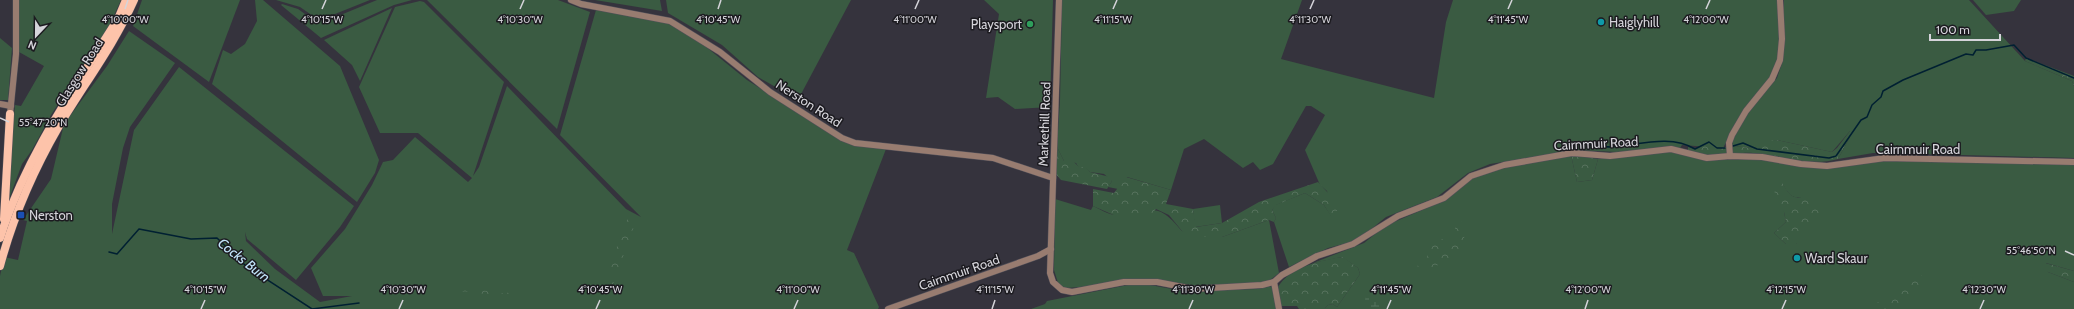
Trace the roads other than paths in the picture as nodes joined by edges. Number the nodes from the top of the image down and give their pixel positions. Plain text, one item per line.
1 (16, 0) edge
2 (126, 0) edge
3 (134, 0) edge
4 (571, 0) edge
5 (1059, 0) edge
6 (1780, 0) edge
7 (0, 104) edge
8 (11, 110) junction
9 (1730, 156) junction
10 (2074, 162) edge
11 (1053, 178) junction
12 (4, 226) junction
13 (0, 238) edge
14 (1050, 249) junction
15 (1038, 256) junction
16 (1050, 263) junction
17 (0, 266) edge
18 (1274, 282) junction
19 (888, 309) edge
20 (1279, 309) edge

1 - 8 street
2 - 12 main road, Glasgow Road
3 - 17 main road, Glasgow Road
4 - 11 street, Nerston Road
5 - 11 street, Markethill Road
6 - 9 street
7 - 8 street
8 - 12 main road
9 - 10 street, Cairnmuir Road
9 - 18 street, Cairnmuir Road
11 - 14 street, Markethill Road
12 - 13 main road, Glasgow Road
14 - 15 street, Cairnmuir Road
14 - 16 street, Cairnmuir Road
15 - 16 street
15 - 19 street, Cairnmuir Road
16 - 18 street, Cairnmuir Road
18 - 20 street

